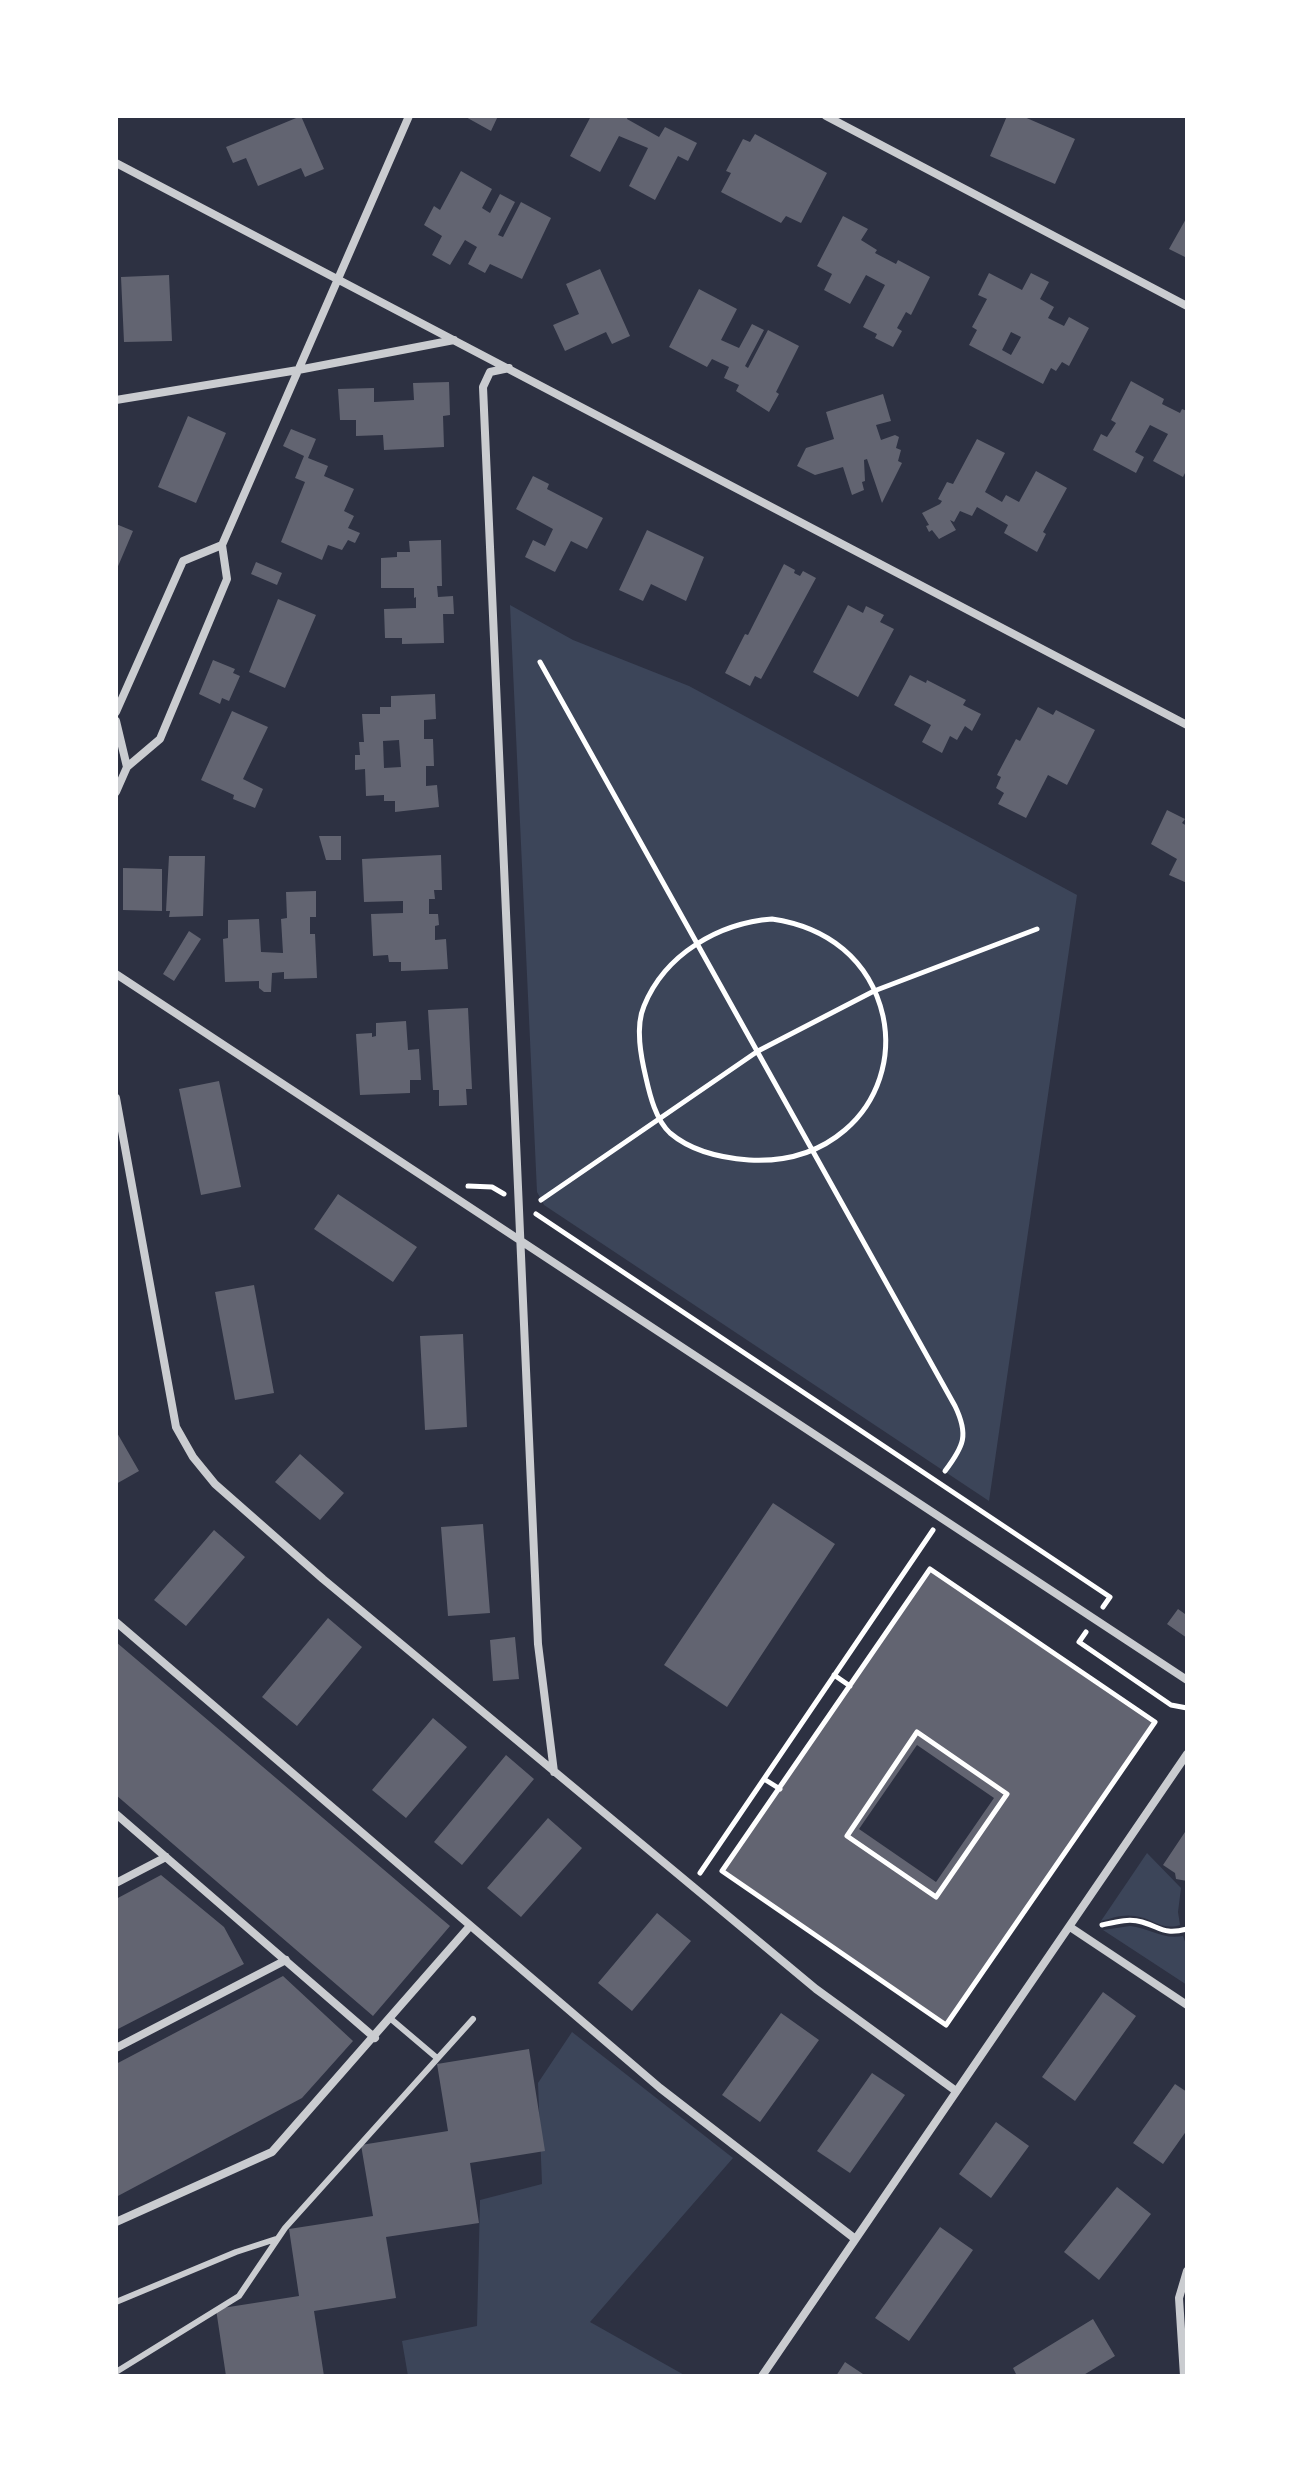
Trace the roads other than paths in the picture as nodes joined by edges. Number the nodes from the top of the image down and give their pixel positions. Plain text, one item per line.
1 (409, 116) edge
2 (826, 116) edge
3 (116, 163) edge
4 (337, 280) junction
5 (1187, 306) edge
6 (454, 340) junction
7 (509, 368) junction
8 (298, 370) junction
9 (116, 400) edge
10 (222, 545) junction
11 (116, 712) edge
12 (116, 721) edge
13 (1187, 725) edge
14 (127, 767) junction
15 (116, 792) edge
16 (116, 974) edge
17 (116, 1098) edge
18 (520, 1242) junction
19 (116, 1622) edge
20 (1187, 1680) edge
21 (1187, 1754) edge
22 (554, 1772) junction
23 (116, 1814) edge
24 (166, 1857) junction
25 (116, 1883) edge
26 (470, 1926) junction
27 (1070, 1927) junction
28 (286, 1960) junction
29 (1187, 2005) edge
30 (391, 2019) junction
31 (473, 2019) dead end
32 (375, 2038) junction
33 (116, 2048) edge
34 (437, 2058) junction
35 (956, 2091) junction
36 (116, 2222) edge
37 (854, 2238) junction
38 (276, 2239) junction
39 (1187, 2271) edge
40 (116, 2302) edge
41 (116, 2372) edge
42 (762, 2376) edge
43 (1184, 2376) edge

1 - 4 street
2 - 5 street
3 - 4 street
4 - 6 street
4 - 8 street
6 - 7 street
6 - 8 street
7 - 13 street
7 - 18 street
8 - 9 street
8 - 10 street
10 - 11 street
10 - 14 street
12 - 14 street
14 - 15 street
16 - 18 street
17 - 22 street
18 - 20 street
18 - 22 street
19 - 26 street
21 - 27 street
22 - 35 street
23 - 24 street
24 - 25 street
24 - 28 street
26 - 30 street
26 - 37 street
27 - 29 street
27 - 35 street
28 - 32 street
28 - 33 street
30 - 32 street
30 - 34 lane
31 - 34 lane
32 - 36 street
34 - 38 lane
35 - 37 street
37 - 42 street
38 - 40 lane
38 - 41 lane
39 - 43 street

